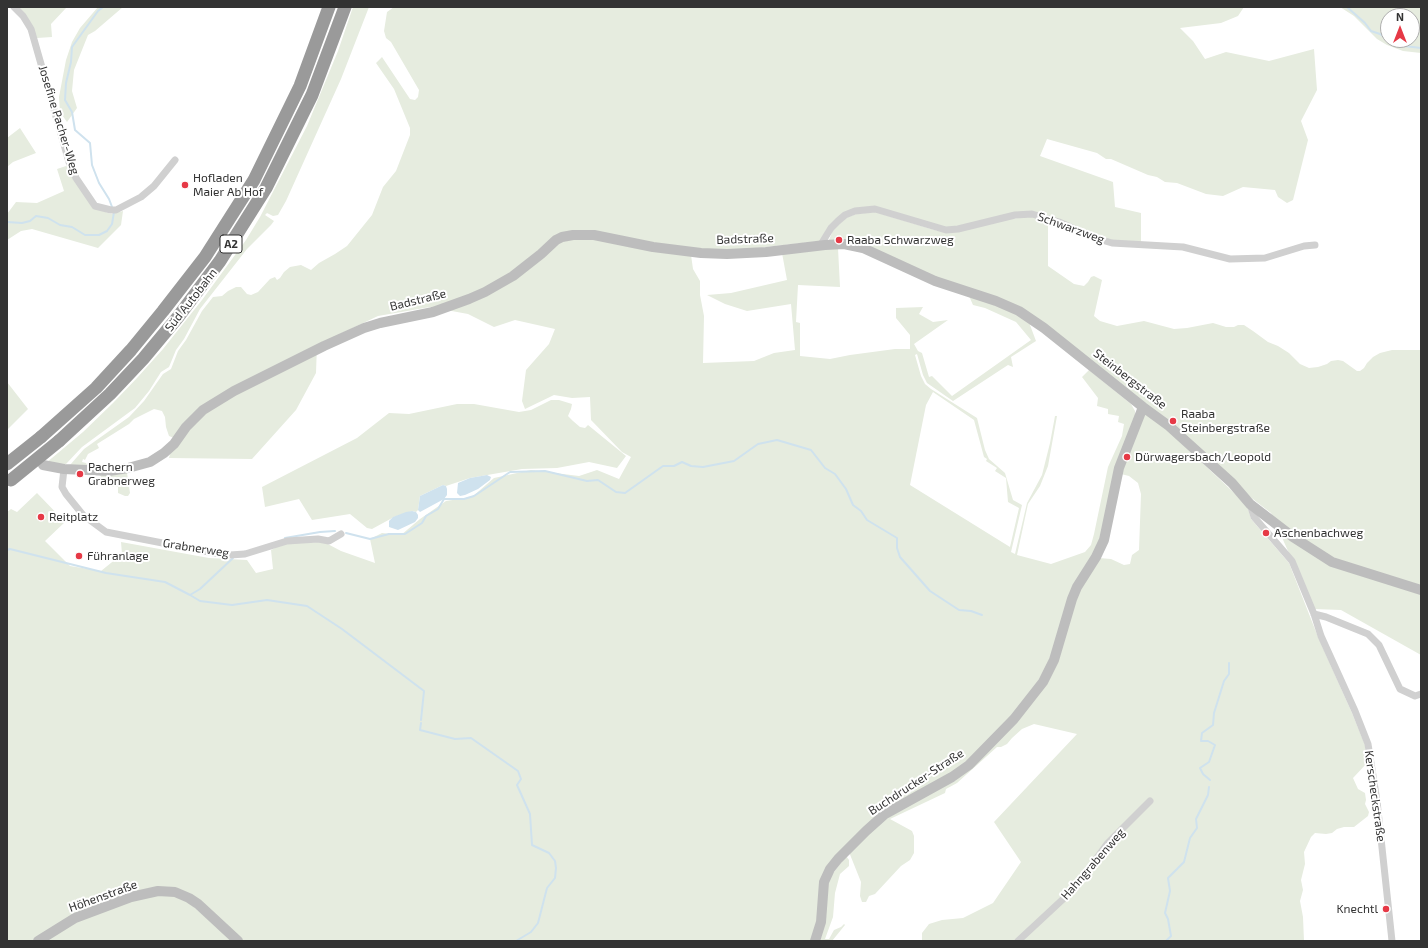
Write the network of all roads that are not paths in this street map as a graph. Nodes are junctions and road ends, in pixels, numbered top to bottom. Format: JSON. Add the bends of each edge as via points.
{"nodes":[{"id":1,"x":14,"y":7,"type":"edge"},
{"id":2,"x":329,"y":7,"type":"edge"},
{"id":3,"x":345,"y":7,"type":"edge"},
{"id":4,"x":175,"y":160,"type":"dead end"},
{"id":5,"x":1315,"y":245,"type":"dead end"},
{"id":6,"x":820,"y":246,"type":"junction"},
{"id":7,"x":1143,"y":407,"type":"junction"},
{"id":8,"x":7,"y":464,"type":"edge"},
{"id":9,"x":43,"y":465,"type":"dead end"},
{"id":10,"x":64,"y":469,"type":"junction"},
{"id":11,"x":9,"y":482,"type":"edge"},
{"id":12,"x":1250,"y":504,"type":"junction"},
{"id":13,"x":341,"y":534,"type":"dead end"},
{"id":14,"x":1421,"y":590,"type":"edge"},
{"id":15,"x":1314,"y":614,"type":"junction"},
{"id":16,"x":1421,"y":694,"type":"edge"},
{"id":17,"x":1150,"y":801,"type":"dead end"},
{"id":18,"x":38,"y":941,"type":"edge"},
{"id":19,"x":238,"y":941,"type":"edge"},
{"id":20,"x":815,"y":941,"type":"edge"},
{"id":21,"x":1018,"y":941,"type":"edge"},
{"id":22,"x":1392,"y":941,"type":"edge"}],
"edges":[{"from":1,"to":4,"type":"street","name":"Josefine Pacher-Weg","via":[[27,22],[34,36],[68,156],[76,178],[95,206],[113,210],[142,197]]},
{"from":2,"to":8,"type":"highway","name":"Süd Autobahn","number":"A2","bridge":true,"via":[[300,86],[254,180],[205,257],[163,311],[96,388]]},
{"from":3,"to":11,"type":"highway","name":"Süd Autobahn","number":"A2","bridge":true,"via":[[312,95],[266,188],[220,262],[178,317],[110,394]]},
{"from":5,"to":6,"type":"street","name":"Schwarzweg","via":[[1265,258],[1230,260],[1183,247],[1112,243],[1032,214],[1015,215],[958,230],[946,230],[875,209],[855,211],[841,218]]},
{"from":6,"to":7,"type":"street","name":"Steinbergstraße","via":[[844,244],[863,248],[935,281],[1012,307],[1044,328]]},
{"from":6,"to":10,"type":"street","name":"Badstraße","via":[[727,254],[653,247],[594,235],[562,237],[513,276],[469,300],[433,312],[364,328],[234,391],[203,410],[174,444],[150,462],[113,471]]},
{"from":7,"to":12,"type":"street","name":"Steinbergstraße","via":[[1175,431],[1232,483]]},
{"from":7,"to":20,"type":"street","name":"Buchdrucker-Straße","via":[[1119,468],[1104,540],[1072,599],[1054,660],[1043,682],[1014,719],[969,765],[885,814],[838,859],[824,882],[821,922]]},
{"from":9,"to":10,"type":"street","name":"Badstraße"},
{"from":10,"to":13,"type":"street","name":"Grabnerweg","via":[[62,487],[66,494],[83,515],[106,532],[230,555],[245,554],[287,541],[330,540]]},
{"from":12,"to":14,"type":"street","name":"Steinbergstraße","via":[[1332,562]]},
{"from":12,"to":15,"type":"street","name":"Kerscheckstraße","via":[[1254,517],[1292,561]]},
{"from":15,"to":16,"type":"street","via":[[1368,634],[1379,645],[1400,689],[1415,696]]},
{"from":15,"to":22,"type":"street","name":"Kerscheckstraße","via":[[1370,750]]},
{"from":17,"to":21,"type":"street","name":"Hahngrabenweg","via":[[1107,844],[1075,888]]},
{"from":18,"to":19,"type":"street","name":"Höhenstraße","via":[[75,918],[131,897],[158,891],[175,892],[189,898]]}]}
